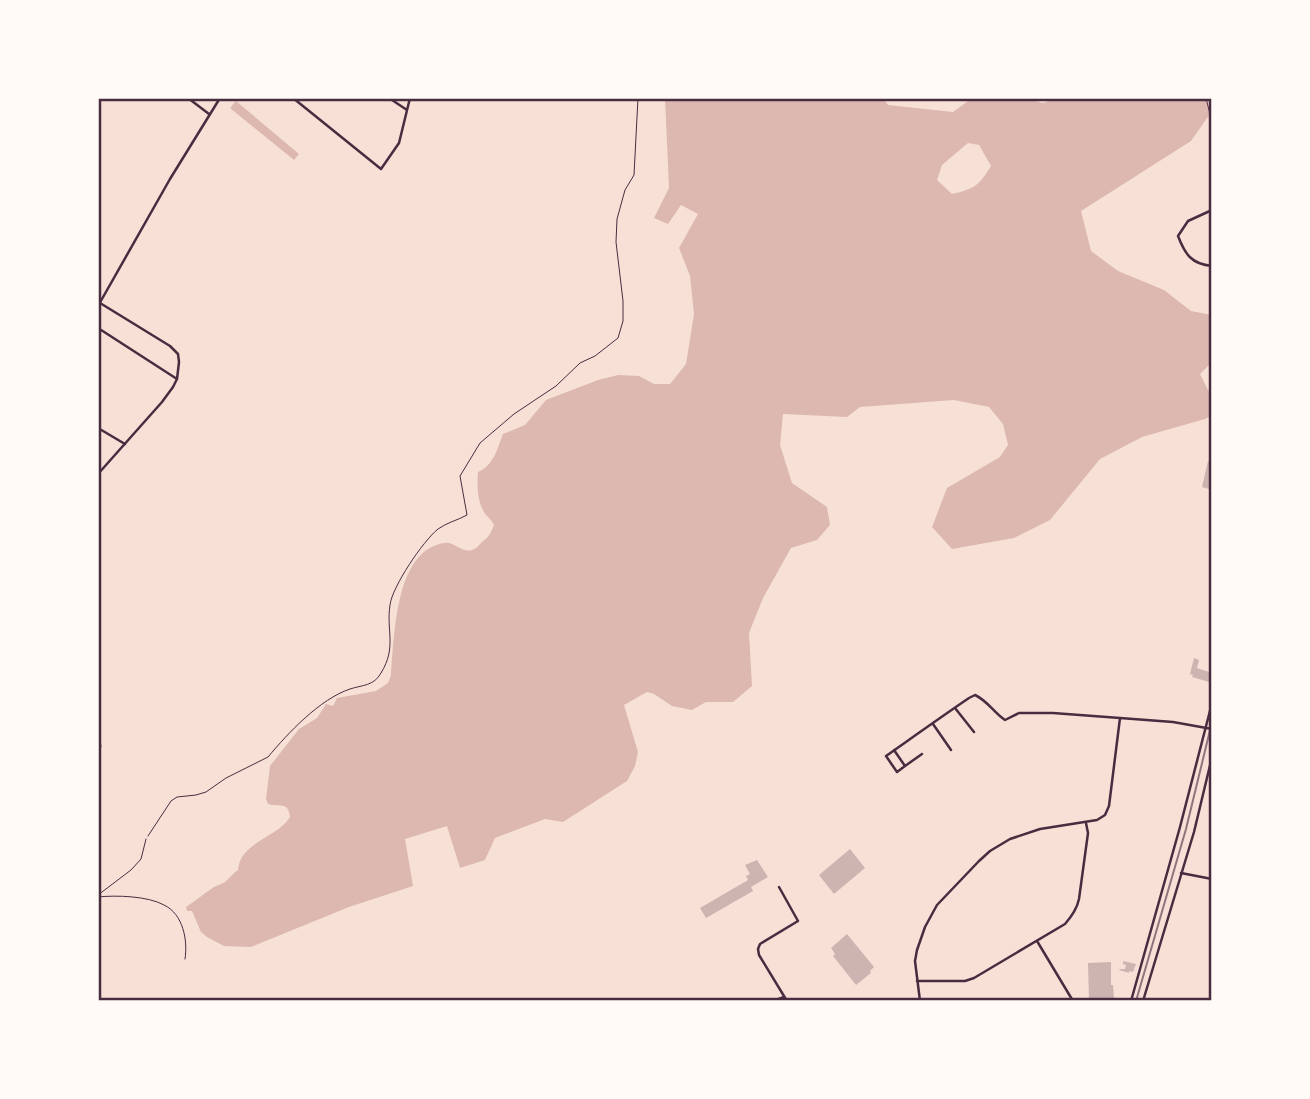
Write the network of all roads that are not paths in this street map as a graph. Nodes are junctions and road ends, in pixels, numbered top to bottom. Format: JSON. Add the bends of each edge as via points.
{"nodes":[{"id":1,"x":188,"y":98,"type":"edge"},
{"id":2,"x":220,"y":98,"type":"edge"},
{"id":3,"x":293,"y":98,"type":"edge"},
{"id":4,"x":389,"y":98,"type":"edge"},
{"id":5,"x":410,"y":98,"type":"edge"},
{"id":6,"x":408,"y":111,"type":"junction"},
{"id":7,"x":209,"y":114,"type":"junction"},
{"id":8,"x":1212,"y":210,"type":"edge"},
{"id":9,"x":1212,"y":267,"type":"edge"},
{"id":10,"x":99,"y":304,"type":"edge"},
{"id":11,"x":98,"y":328,"type":"edge"},
{"id":12,"x":177,"y":379,"type":"junction"},
{"id":13,"x":98,"y":428,"type":"edge"},
{"id":14,"x":125,"y":444,"type":"junction"},
{"id":15,"x":98,"y":474,"type":"edge"},
{"id":16,"x":1212,"y":704,"type":"edge"},
{"id":17,"x":955,"y":708,"type":"junction"},
{"id":18,"x":1120,"y":718,"type":"junction"},
{"id":19,"x":933,"y":724,"type":"junction"},
{"id":20,"x":1205,"y":728,"type":"junction"},
{"id":21,"x":1212,"y":729,"type":"edge"},
{"id":22,"x":974,"y":732,"type":"dead end"},
{"id":23,"x":894,"y":750,"type":"junction"},
{"id":24,"x":951,"y":750,"type":"dead end"},
{"id":25,"x":922,"y":754,"type":"dead end"},
{"id":26,"x":1212,"y":757,"type":"edge"},
{"id":27,"x":905,"y":766,"type":"junction"},
{"id":28,"x":1086,"y":823,"type":"junction"},
{"id":29,"x":146,"y":839,"type":"road end"},
{"id":30,"x":1181,"y":873,"type":"junction"},
{"id":31,"x":1212,"y":879,"type":"edge"},
{"id":32,"x":779,"y":887,"type":"dead end"},
{"id":33,"x":98,"y":896,"type":"edge"},
{"id":34,"x":1037,"y":941,"type":"junction"},
{"id":35,"x":185,"y":959,"type":"dead end"},
{"id":36,"x":917,"y":981,"type":"junction"},
{"id":37,"x":785,"y":999,"type":"edge"},
{"id":38,"x":773,"y":1001,"type":"edge"},
{"id":39,"x":920,"y":1001,"type":"edge"},
{"id":40,"x":1073,"y":1001,"type":"edge"},
{"id":41,"x":1131,"y":1001,"type":"edge"},
{"id":42,"x":1143,"y":1001,"type":"edge"}],
"edges":[{"from":1,"to":7,"type":"street"},
{"from":2,"to":7,"type":"street"},
{"from":3,"to":6,"type":"street","via":[[382,169],[399,143]]},
{"from":4,"to":6,"type":"street"},
{"from":5,"to":6,"type":"street"},
{"from":7,"to":10,"type":"street"},
{"from":8,"to":9,"type":"street","via":[[1188,221],[1178,236],[1195,262]]},
{"from":10,"to":12,"type":"street","via":[[170,346],[178,354]]},
{"from":11,"to":12,"type":"street"},
{"from":12,"to":14,"type":"street"},
{"from":13,"to":14,"type":"street"},
{"from":14,"to":15,"type":"street"},
{"from":16,"to":20,"type":"street"},
{"from":17,"to":18,"type":"street","via":[[975,695],[1005,720],[1019,713]]},
{"from":17,"to":19,"type":"street"},
{"from":17,"to":22,"type":"street"},
{"from":18,"to":20,"type":"street"},
{"from":18,"to":28,"type":"street","via":[[1109,806],[1097,820]]},
{"from":19,"to":23,"type":"street"},
{"from":19,"to":24,"type":"street"},
{"from":20,"to":21,"type":"street"},
{"from":20,"to":41,"type":"street"},
{"from":23,"to":27,"type":"street"},
{"from":23,"to":27,"type":"street","via":[[886,757],[897,772]]},
{"from":25,"to":27,"type":"street"},
{"from":26,"to":30,"type":"street"},
{"from":28,"to":34,"type":"street","via":[[1077,908],[1065,924]]},
{"from":28,"to":36,"type":"street","via":[[1026,832],[990,851],[931,915],[917,950]]},
{"from":29,"to":33,"type":"lane","via":[[141,859]]},
{"from":30,"to":31,"type":"street"},
{"from":30,"to":42,"type":"street"},
{"from":32,"to":37,"type":"street","via":[[798,921],[758,949]]},
{"from":33,"to":35,"type":"lane","via":[[166,905],[183,930]]},
{"from":34,"to":36,"type":"street","via":[[974,978]]},
{"from":34,"to":40,"type":"street"},
{"from":36,"to":39,"type":"street"},
{"from":37,"to":38,"type":"street"}]}
